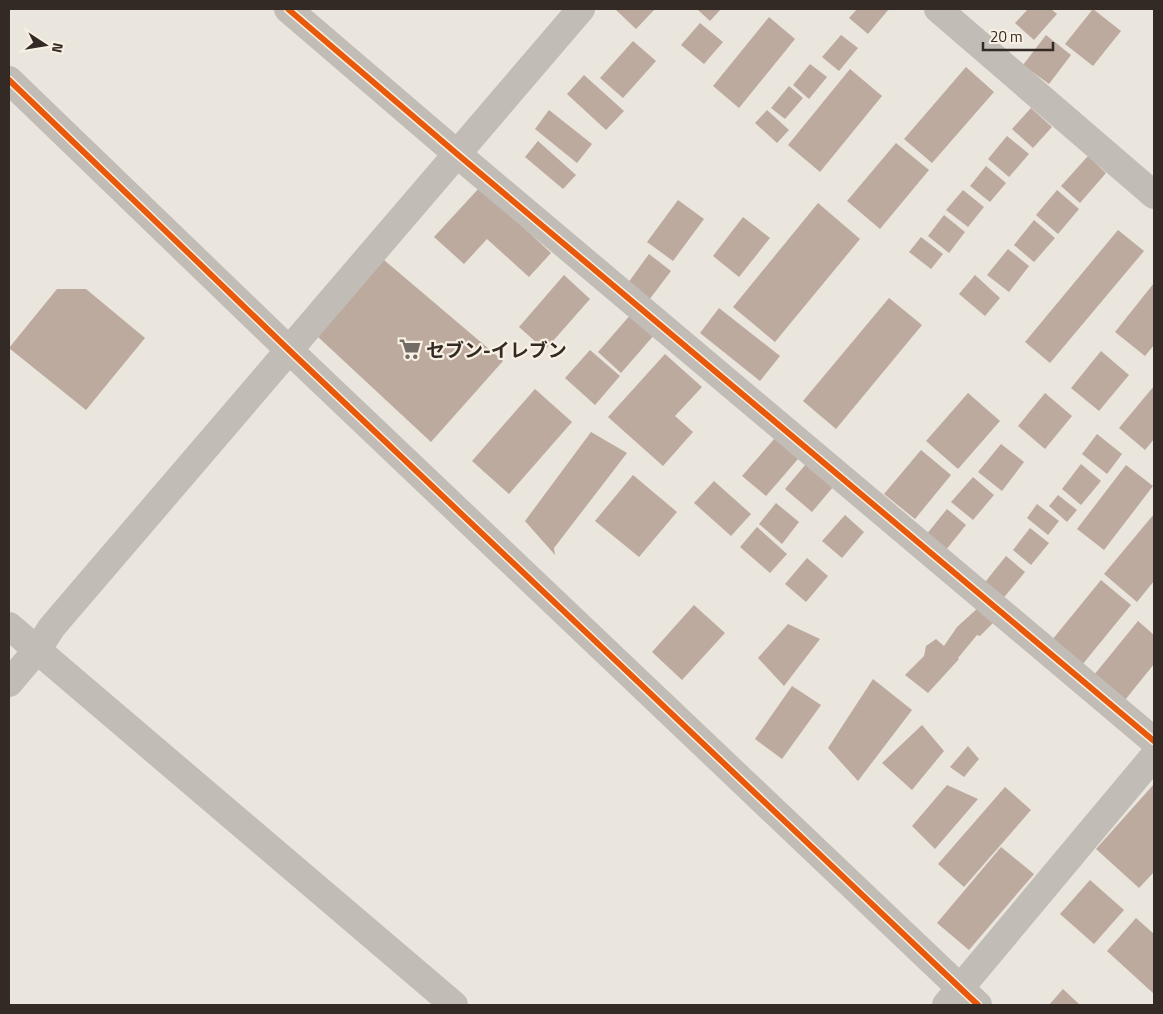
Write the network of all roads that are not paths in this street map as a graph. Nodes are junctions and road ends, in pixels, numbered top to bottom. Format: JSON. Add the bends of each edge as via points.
{"nodes":[{"id":1,"x":288,"y":9,"type":"edge"},
{"id":2,"x":581,"y":9,"type":"edge"},
{"id":3,"x":938,"y":9,"type":"edge"},
{"id":4,"x":9,"y":80,"type":"edge"},
{"id":5,"x":456,"y":153,"type":"junction"},
{"id":6,"x":1154,"y":195,"type":"edge"},
{"id":7,"x":290,"y":351,"type":"junction"},
{"id":8,"x":9,"y":626,"type":"edge"},
{"id":9,"x":37,"y":650,"type":"junction"},
{"id":10,"x":9,"y":683,"type":"edge"},
{"id":11,"x":1154,"y":741,"type":"edge"},
{"id":12,"x":1154,"y":756,"type":"edge"},
{"id":13,"x":961,"y":1000,"type":"edge"},
{"id":14,"x":454,"y":1005,"type":"edge"}],
"edges":[{"from":1,"to":5,"type":"street"},
{"from":2,"to":5,"type":"street"},
{"from":3,"to":6,"type":"street"},
{"from":4,"to":7,"type":"street"},
{"from":5,"to":7,"type":"street"},
{"from":5,"to":11,"type":"street"},
{"from":7,"to":9,"type":"street","via":[[52,627]]},
{"from":7,"to":13,"type":"street"},
{"from":8,"to":9,"type":"street"},
{"from":9,"to":10,"type":"street"},
{"from":9,"to":14,"type":"street"},
{"from":12,"to":13,"type":"street"}]}
